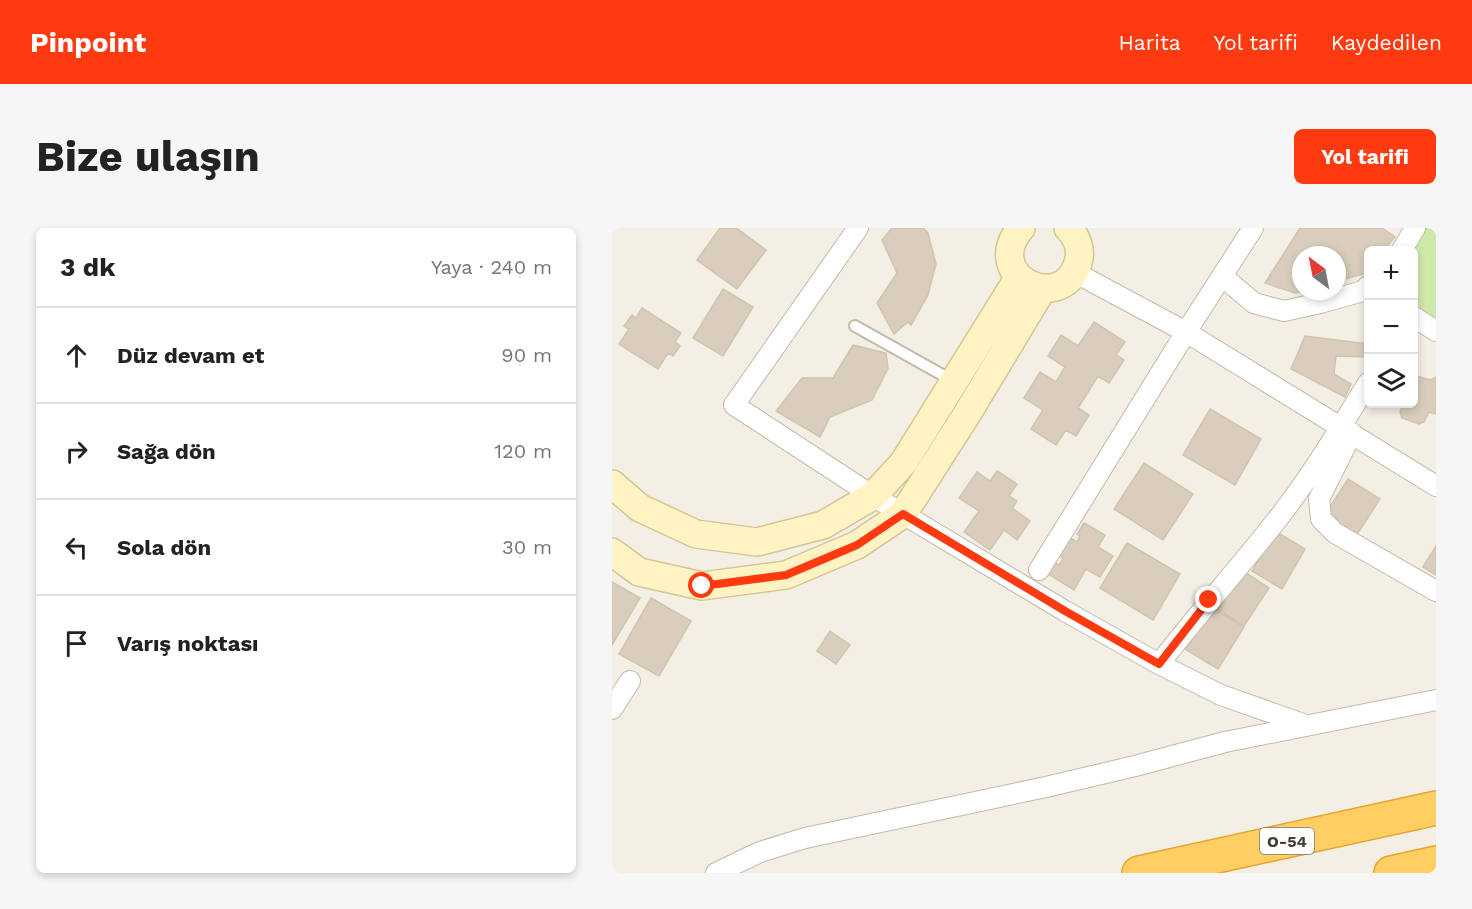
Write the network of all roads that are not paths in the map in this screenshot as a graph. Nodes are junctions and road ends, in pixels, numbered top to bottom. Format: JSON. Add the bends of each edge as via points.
{"nodes":[{"id":1,"x":858,"y":228,"type":"edge"},
{"id":2,"x":1253,"y":228,"type":"edge"},
{"id":3,"x":1415,"y":228,"type":"edge"},
{"id":4,"x":1014,"y":230,"type":"edge"},
{"id":5,"x":1079,"y":234,"type":"edge"},
{"id":6,"x":1404,"y":246,"type":"edge"},
{"id":7,"x":1074,"y":272,"type":"junction"},
{"id":8,"x":1222,"y":276,"type":"junction"},
{"id":9,"x":1031,"y":283,"type":"junction"},
{"id":10,"x":1364,"y":290,"type":"edge"},
{"id":11,"x":1320,"y":303,"type":"junction"},
{"id":12,"x":1364,"y":304,"type":"edge"},
{"id":13,"x":1418,"y":320,"type":"edge"},
{"id":14,"x":855,"y":326,"type":"dead end"},
{"id":15,"x":1436,"y":331,"type":"edge"},
{"id":16,"x":1186,"y":332,"type":"junction"},
{"id":17,"x":967,"y":388,"type":"junction"},
{"id":18,"x":1364,"y":392,"type":"edge"},
{"id":19,"x":1346,"y":430,"type":"junction"},
{"id":20,"x":612,"y":484,"type":"edge"},
{"id":21,"x":1436,"y":486,"type":"edge"},
{"id":22,"x":873,"y":496,"type":"junction"},
{"id":23,"x":903,"y":514,"type":"junction"},
{"id":24,"x":612,"y":552,"type":"edge"},
{"id":25,"x":1039,"y":570,"type":"dead end"},
{"id":26,"x":1436,"y":591,"type":"edge"},
{"id":27,"x":1159,"y":664,"type":"junction"},
{"id":28,"x":630,"y":681,"type":"dead end"},
{"id":29,"x":1436,"y":700,"type":"edge"},
{"id":30,"x":612,"y":709,"type":"edge"},
{"id":31,"x":1306,"y":725,"type":"junction"},
{"id":32,"x":1436,"y":808,"type":"edge"},
{"id":33,"x":1436,"y":863,"type":"edge"},
{"id":34,"x":716,"y":873,"type":"edge"},
{"id":35,"x":1139,"y":873,"type":"edge"},
{"id":36,"x":1391,"y":873,"type":"edge"}],
"edges":[{"from":1,"to":22,"type":"street","via":[[734,405]]},
{"from":2,"to":8,"type":"street"},
{"from":3,"to":6,"type":"street"},
{"from":4,"to":9,"type":"street","via":[[1010,261]]},
{"from":5,"to":7,"type":"street"},
{"from":7,"to":9,"type":"street","via":[[1061,284]]},
{"from":7,"to":16,"type":"street"},
{"from":8,"to":11,"type":"street","via":[[1254,303],[1284,311]]},
{"from":8,"to":16,"type":"street"},
{"from":9,"to":17,"type":"street"},
{"from":10,"to":11,"type":"street"},
{"from":11,"to":12,"type":"street"},
{"from":13,"to":15,"type":"street"},
{"from":14,"to":17,"type":"lane"},
{"from":16,"to":19,"type":"street"},
{"from":16,"to":25,"type":"street"},
{"from":17,"to":22,"type":"street"},
{"from":17,"to":23,"type":"street"},
{"from":18,"to":19,"type":"street"},
{"from":19,"to":21,"type":"street"},
{"from":19,"to":26,"type":"street","via":[[1319,499],[1321,519],[1335,533]]},
{"from":19,"to":27,"type":"street"},
{"from":20,"to":22,"type":"street","via":[[640,508],[696,534],[757,542],[823,525]]},
{"from":22,"to":23,"type":"street"},
{"from":23,"to":24,"type":"street","via":[[857,545],[786,575],[702,586],[639,572]]},
{"from":23,"to":27,"type":"street"},
{"from":27,"to":31,"type":"street","via":[[1221,695]]},
{"from":28,"to":30,"type":"street"},
{"from":29,"to":31,"type":"street"},
{"from":31,"to":34,"type":"street","via":[[1015,794],[805,838],[760,852]]},
{"from":32,"to":35,"type":"highway","number":"O-54"},
{"from":33,"to":36,"type":"highway"}]}
